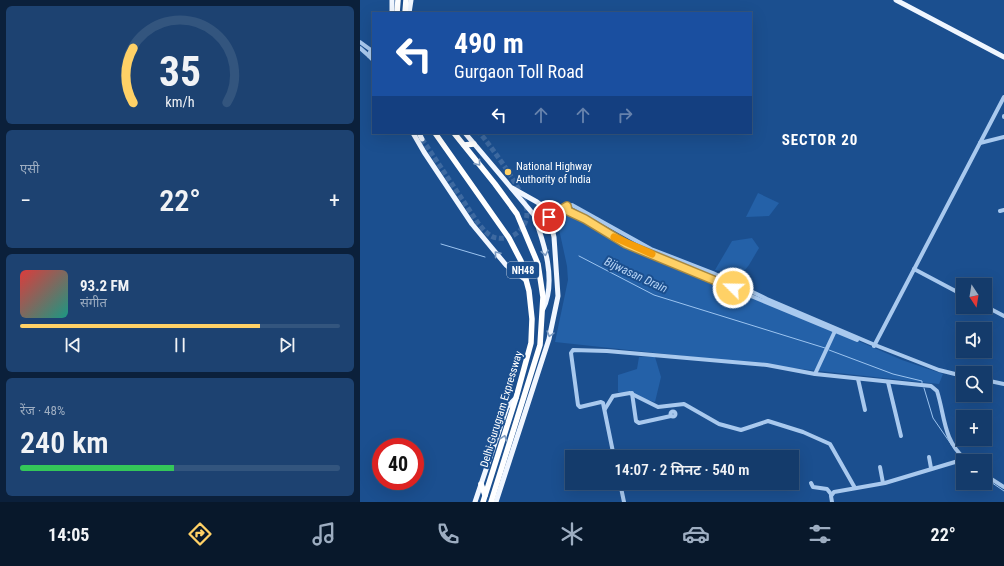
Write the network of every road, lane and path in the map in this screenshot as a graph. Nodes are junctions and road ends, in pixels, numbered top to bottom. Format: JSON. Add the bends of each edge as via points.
{"nodes":[{"id":1,"x":392,"y":0,"type":"edge"},
{"id":2,"x":398,"y":0,"type":"edge"},
{"id":3,"x":406,"y":0,"type":"edge"},
{"id":4,"x":411,"y":0,"type":"edge"},
{"id":5,"x":896,"y":0,"type":"edge"},
{"id":6,"x":901,"y":0,"type":"edge"},
{"id":7,"x":392,"y":12,"type":"edge"},
{"id":8,"x":397,"y":12,"type":"edge"},
{"id":9,"x":408,"y":12,"type":"edge"},
{"id":10,"x":408,"y":12,"type":"edge"},
{"id":11,"x":360,"y":42,"type":"edge"},
{"id":12,"x":360,"y":48,"type":"edge"},
{"id":13,"x":372,"y":50,"type":"edge"},
{"id":14,"x":1004,"y":54,"type":"edge"},
{"id":15,"x":369,"y":56,"type":"junction"},
{"id":16,"x":1004,"y":57,"type":"edge"},
{"id":17,"x":372,"y":59,"type":"edge"},
{"id":18,"x":1004,"y":97,"type":"edge"},
{"id":19,"x":1004,"y":104,"type":"edge"},
{"id":20,"x":999,"y":106,"type":"junction"},
{"id":21,"x":414,"y":134,"type":"edge"},
{"id":22,"x":420,"y":134,"type":"edge"},
{"id":23,"x":455,"y":134,"type":"edge"},
{"id":24,"x":466,"y":134,"type":"edge"},
{"id":25,"x":437,"y":135,"type":"edge"},
{"id":26,"x":1004,"y":137,"type":"edge"},
{"id":27,"x":422,"y":139,"type":"tunnel mouth"},
{"id":28,"x":980,"y":143,"type":"junction"},
{"id":29,"x":474,"y":144,"type":"junction"},
{"id":30,"x":464,"y":145,"type":"junction"},
{"id":31,"x":512,"y":188,"type":"junction"},
{"id":32,"x":569,"y":206,"type":"junction"},
{"id":33,"x":549,"y":217,"type":"junction"},
{"id":34,"x":914,"y":269,"type":"junction"},
{"id":35,"x":526,"y":280,"type":"junction"},
{"id":36,"x":549,"y":282,"type":"junction"},
{"id":37,"x":558,"y":290,"type":"junction"},
{"id":38,"x":956,"y":291,"type":"edge"},
{"id":39,"x":543,"y":309,"type":"junction"},
{"id":40,"x":992,"y":310,"type":"edge"},
{"id":41,"x":1004,"y":316,"type":"edge"},
{"id":42,"x":835,"y":332,"type":"junction"},
{"id":43,"x":874,"y":346,"type":"junction"},
{"id":44,"x":815,"y":374,"type":"junction"},
{"id":45,"x":956,"y":376,"type":"edge"},
{"id":46,"x":858,"y":379,"type":"junction"},
{"id":47,"x":888,"y":382,"type":"junction"},
{"id":48,"x":992,"y":382,"type":"edge"},
{"id":49,"x":1004,"y":385,"type":"edge"},
{"id":50,"x":632,"y":394,"type":"junction"},
{"id":51,"x":516,"y":398,"type":"junction"},
{"id":52,"x":605,"y":410,"type":"junction"},
{"id":53,"x":866,"y":410,"type":"dead end"},
{"id":54,"x":671,"y":416,"type":"dead end"},
{"id":55,"x":901,"y":436,"type":"dead end"},
{"id":56,"x":613,"y":450,"type":"edge"},
{"id":57,"x":960,"y":454,"type":"edge"},
{"id":58,"x":929,"y":458,"type":"dead end"},
{"id":59,"x":956,"y":462,"type":"edge"},
{"id":60,"x":880,"y":467,"type":"dead end"},
{"id":61,"x":931,"y":468,"type":"junction"},
{"id":62,"x":992,"y":479,"type":"edge"},
{"id":63,"x":810,"y":483,"type":"dead end"},
{"id":64,"x":883,"y":483,"type":"junction"},
{"id":65,"x":481,"y":484,"type":"junction"},
{"id":66,"x":1004,"y":487,"type":"edge"},
{"id":67,"x":855,"y":488,"type":"junction"},
{"id":68,"x":621,"y":490,"type":"edge"},
{"id":69,"x":831,"y":494,"type":"junction"},
{"id":70,"x":485,"y":495,"type":"junction"},
{"id":71,"x":475,"y":502,"type":"edge"},
{"id":72,"x":483,"y":502,"type":"edge"},
{"id":73,"x":491,"y":502,"type":"edge"},
{"id":74,"x":496,"y":502,"type":"edge"},
{"id":75,"x":624,"y":502,"type":"edge"},
{"id":76,"x":832,"y":502,"type":"edge"}],
"edges":[{"from":1,"to":7,"type":"main road"},
{"from":2,"to":8,"type":"highway"},
{"from":3,"to":9,"type":"highway"},
{"from":4,"to":10,"type":"main road"},
{"from":5,"to":16,"type":"main road"},
{"from":6,"to":14,"type":"main road"},
{"from":11,"to":13,"type":"street"},
{"from":12,"to":15,"type":"street"},
{"from":13,"to":15,"type":"street"},
{"from":15,"to":17,"type":"street"},
{"from":18,"to":20,"type":"street"},
{"from":19,"to":20,"type":"street"},
{"from":20,"to":28,"type":"street"},
{"from":35,"to":21,"type":"main road","one_way":true,"via":[[506,265],[472,224]]},
{"from":22,"to":27,"type":"main road"},
{"from":23,"to":30,"type":"highway","name":"Delhi-Gurugram Expressway","number":"NH48"},
{"from":24,"to":29,"type":"main road"},
{"from":25,"to":35,"type":"highway","name":"Delhi-Gurugram Expressway","number":"NH48","via":[[509,238],[521,261]]},
{"from":26,"to":28,"type":"street"},
{"from":28,"to":34,"type":"street"},
{"from":29,"to":30,"type":"highway"},
{"from":29,"to":31,"type":"main road"},
{"from":30,"to":39,"type":"highway","name":"Delhi-Gurugram Expressway","number":"NH48","one_way":true,"via":[[517,214],[538,264]]},
{"from":31,"to":33,"type":"main road","via":[[545,208]]},
{"from":31,"to":36,"type":"main road","one_way":true,"via":[[534,215],[543,244]]},
{"from":32,"to":33,"type":"street"},
{"from":32,"to":42,"type":"street","via":[[571,212],[626,244]]},
{"from":32,"to":43,"type":"street","via":[[651,250],[713,273]]},
{"from":33,"to":37,"type":"main road","via":[[554,241]]},
{"from":34,"to":38,"type":"street"},
{"from":34,"to":43,"type":"street"},
{"from":35,"to":51,"type":"highway","name":"Delhi-Gurugram Expressway","number":"NH48","via":[[532,319],[531,343]]},
{"from":36,"to":37,"type":"main road"},
{"from":36,"to":39,"type":"main road","via":[[547,301]]},
{"from":37,"to":74,"type":"main road","one_way":true,"via":[[555,318],[549,339]]},
{"from":39,"to":73,"type":"highway","name":"Delhi-Gurugram Expressway","number":"NH48","via":[[540,345]]},
{"from":40,"to":41,"type":"street"},
{"from":42,"to":43,"type":"street"},
{"from":42,"to":44,"type":"street"},
{"from":43,"to":45,"type":"street"},
{"from":44,"to":46,"type":"street"},
{"from":44,"to":52,"type":"street","via":[[767,365],[573,350],[571,353],[578,405],[602,402]]},
{"from":46,"to":47,"type":"street"},
{"from":46,"to":53,"type":"street"},
{"from":47,"to":55,"type":"street"},
{"from":47,"to":57,"type":"street","via":[[935,388],[946,433]]},
{"from":48,"to":49,"type":"street"},
{"from":50,"to":52,"type":"street","via":[[613,396]]},
{"from":50,"to":54,"type":"street","via":[[636,420],[639,423]]},
{"from":50,"to":67,"type":"street","via":[[658,407],[684,404],[716,422],[737,429],[743,430],[770,422],[828,442]]},
{"from":51,"to":65,"type":"main road","via":[[507,407]]},
{"from":70,"to":51,"type":"highway","name":"Delhi-Gurugram Expressway","number":"NH48","one_way":true},
{"from":52,"to":56,"type":"street"},
{"from":58,"to":61,"type":"street"},
{"from":59,"to":61,"type":"street"},
{"from":60,"to":64,"type":"street"},
{"from":61,"to":64,"type":"street"},
{"from":62,"to":66,"type":"street"},
{"from":63,"to":69,"type":"street","via":[[813,487],[827,489]]},
{"from":64,"to":67,"type":"street"},
{"from":65,"to":70,"type":"highway"},
{"from":65,"to":71,"type":"main road"},
{"from":67,"to":69,"type":"street"},
{"from":68,"to":75,"type":"street"},
{"from":69,"to":76,"type":"street"},
{"from":70,"to":72,"type":"highway","name":"Delhi-Gurugram Expressway","number":"NH48"}]}
